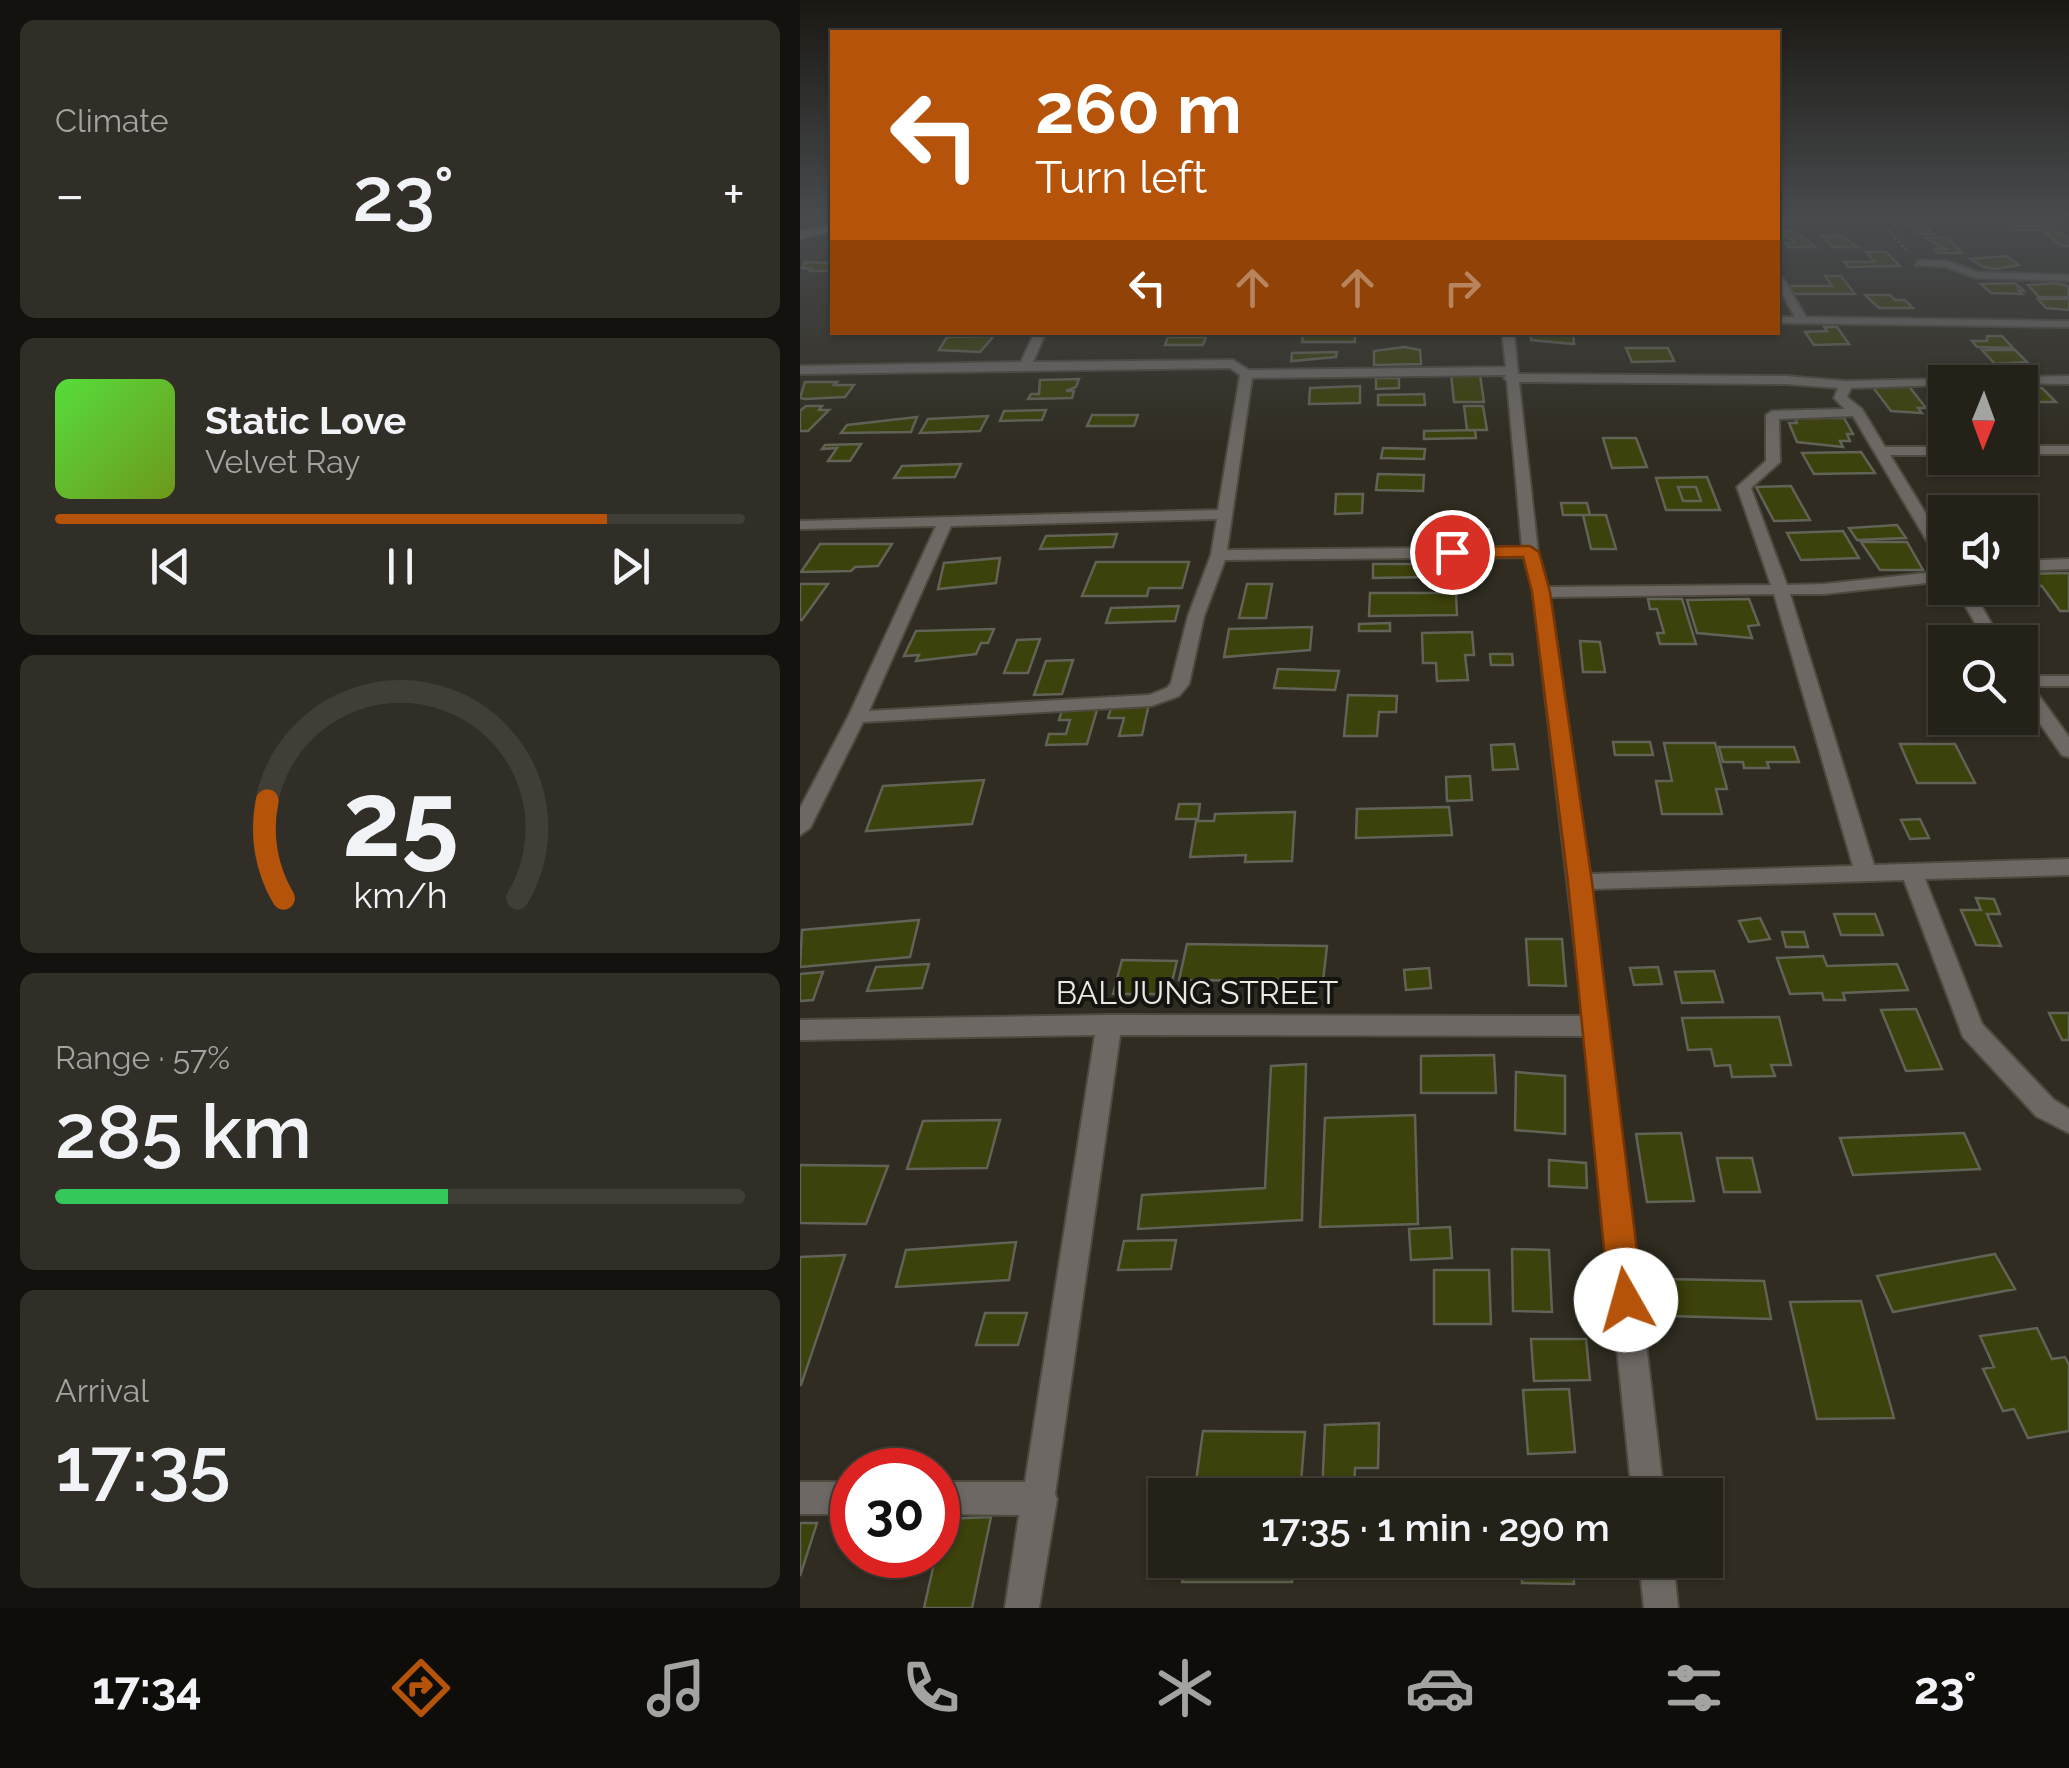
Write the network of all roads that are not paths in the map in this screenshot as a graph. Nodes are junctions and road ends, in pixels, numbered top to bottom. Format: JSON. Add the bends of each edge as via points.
{"nodes":[{"id":1,"x":1788,"y":294,"type":"edge"},
{"id":2,"x":1780,"y":320,"type":"edge"},
{"id":3,"x":1803,"y":320,"type":"junction"},
{"id":4,"x":2069,"y":324,"type":"edge"},
{"id":5,"x":1040,"y":335,"type":"edge"},
{"id":6,"x":1508,"y":335,"type":"edge"},
{"id":7,"x":1026,"y":364,"type":"junction"},
{"id":8,"x":800,"y":370,"type":"edge"},
{"id":9,"x":1246,"y":374,"type":"junction"},
{"id":10,"x":1510,"y":374,"type":"junction"},
{"id":11,"x":2069,"y":380,"type":"edge"},
{"id":12,"x":1846,"y":385,"type":"junction"},
{"id":13,"x":1857,"y":412,"type":"junction"},
{"id":14,"x":2038,"y":450,"type":"edge"},
{"id":15,"x":2069,"y":450,"type":"edge"},
{"id":16,"x":1878,"y":451,"type":"junction"},
{"id":17,"x":1928,"y":451,"type":"edge"},
{"id":18,"x":1222,"y":514,"type":"junction"},
{"id":19,"x":946,"y":521,"type":"junction"},
{"id":20,"x":800,"y":525,"type":"edge"},
{"id":21,"x":1928,"y":531,"type":"edge"},
{"id":22,"x":1530,"y":552,"type":"junction"},
{"id":23,"x":1219,"y":555,"type":"junction"},
{"id":24,"x":2069,"y":564,"type":"edge"},
{"id":25,"x":2038,"y":565,"type":"edge"},
{"id":26,"x":1928,"y":577,"type":"edge"},
{"id":27,"x":1781,"y":590,"type":"junction"},
{"id":28,"x":1541,"y":592,"type":"junction"},
{"id":29,"x":2069,"y":681,"type":"edge"},
{"id":30,"x":2038,"y":682,"type":"edge"},
{"id":31,"x":2038,"y":707,"type":"edge"},
{"id":32,"x":857,"y":717,"type":"junction"},
{"id":33,"x":2069,"y":751,"type":"edge"},
{"id":34,"x":800,"y":828,"type":"edge"},
{"id":35,"x":2069,"y":868,"type":"edge"},
{"id":36,"x":1911,"y":871,"type":"junction"},
{"id":37,"x":1866,"y":873,"type":"junction"},
{"id":38,"x":1580,"y":882,"type":"junction"},
{"id":39,"x":1109,"y":1025,"type":"junction"},
{"id":40,"x":1594,"y":1026,"type":"junction"},
{"id":41,"x":800,"y":1030,"type":"edge"},
{"id":42,"x":2069,"y":1122,"type":"edge"},
{"id":43,"x":1646,"y":1478,"type":"edge"},
{"id":44,"x":800,"y":1498,"type":"edge"},
{"id":45,"x":830,"y":1498,"type":"edge"},
{"id":46,"x":960,"y":1498,"type":"edge"},
{"id":47,"x":1041,"y":1499,"type":"junction"},
{"id":48,"x":1658,"y":1578,"type":"edge"},
{"id":49,"x":1022,"y":1608,"type":"edge"},
{"id":50,"x":1662,"y":1608,"type":"edge"}],
"edges":[{"from":1,"to":3,"type":"street"},
{"from":2,"to":3,"type":"street"},
{"from":3,"to":4,"type":"street"},
{"from":5,"to":7,"type":"street"},
{"from":6,"to":10,"type":"street"},
{"from":7,"to":8,"type":"street"},
{"from":7,"to":9,"type":"street","via":[[1217,363]]},
{"from":9,"to":10,"type":"street"},
{"from":9,"to":18,"type":"street"},
{"from":10,"to":12,"type":"street"},
{"from":10,"to":22,"type":"street"},
{"from":11,"to":12,"type":"street"},
{"from":12,"to":13,"type":"street","via":[[1840,398]]},
{"from":13,"to":16,"type":"street"},
{"from":13,"to":27,"type":"street","via":[[1772,414],[1773,462],[1744,487]]},
{"from":14,"to":15,"type":"street"},
{"from":16,"to":17,"type":"street"},
{"from":16,"to":21,"type":"street"},
{"from":18,"to":19,"type":"street"},
{"from":18,"to":23,"type":"street"},
{"from":19,"to":20,"type":"street"},
{"from":19,"to":32,"type":"street"},
{"from":22,"to":23,"type":"street"},
{"from":22,"to":28,"type":"street"},
{"from":23,"to":32,"type":"street","via":[[1180,684],[1163,696]]},
{"from":24,"to":25,"type":"street"},
{"from":26,"to":27,"type":"street"},
{"from":27,"to":28,"type":"street"},
{"from":27,"to":37,"type":"street"},
{"from":28,"to":38,"type":"street"},
{"from":29,"to":30,"type":"street"},
{"from":31,"to":33,"type":"street"},
{"from":32,"to":34,"type":"street"},
{"from":35,"to":36,"type":"street"},
{"from":36,"to":37,"type":"street"},
{"from":36,"to":42,"type":"street","via":[[1972,1030],[2045,1108]]},
{"from":37,"to":38,"type":"street"},
{"from":38,"to":40,"type":"street"},
{"from":39,"to":40,"type":"street","name":"BALUUNG STREET"},
{"from":39,"to":41,"type":"street","name":"BALUUNG STREET"},
{"from":39,"to":47,"type":"street"},
{"from":40,"to":43,"type":"street"},
{"from":44,"to":45,"type":"street"},
{"from":46,"to":47,"type":"street"},
{"from":47,"to":49,"type":"street"},
{"from":48,"to":50,"type":"street"}]}
